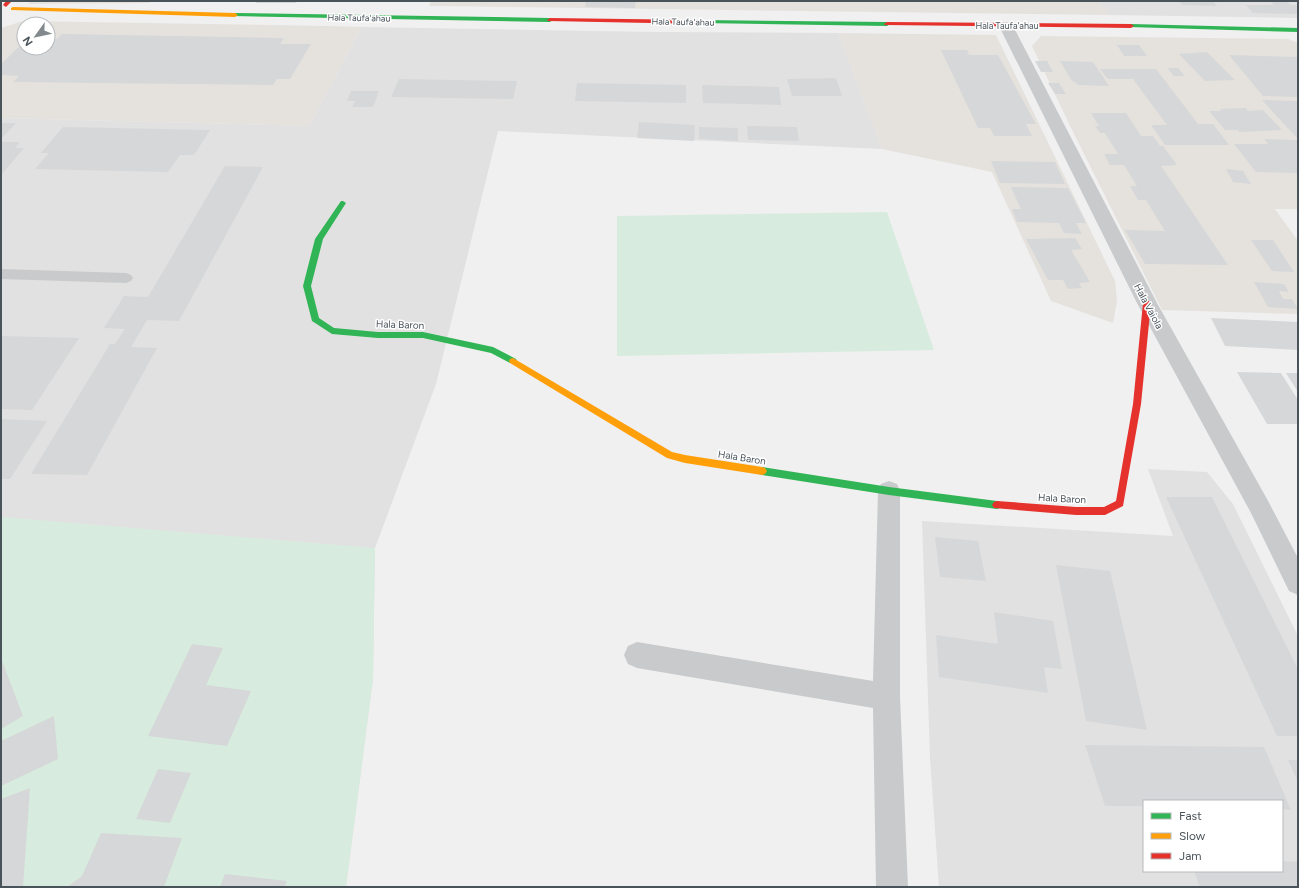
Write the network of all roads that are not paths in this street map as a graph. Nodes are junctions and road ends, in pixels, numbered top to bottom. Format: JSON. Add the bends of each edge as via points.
{"nodes":[{"id":1,"x":8,"y":7,"type":"edge"},
{"id":2,"x":1006,"y":26,"type":"junction"},
{"id":3,"x":1298,"y":30,"type":"edge"},
{"id":4,"x":343,"y":203,"type":"dead end"},
{"id":5,"x":1,"y":274,"type":"edge"},
{"id":6,"x":126,"y":278,"type":"dead end"},
{"id":7,"x":1147,"y":303,"type":"junction"},
{"id":8,"x":889,"y":491,"type":"junction"},
{"id":9,"x":1298,"y":583,"type":"edge"},
{"id":10,"x":637,"y":655,"type":"dead end"},
{"id":11,"x":886,"y":697,"type":"junction"},
{"id":12,"x":892,"y":887,"type":"edge"}],
"edges":[{"from":1,"to":2,"type":"main road","name":"Hala Taufa'ahau","via":[[69,11],[348,18]]},
{"from":2,"to":3,"type":"main road","name":"Hala Taufa'ahau"},
{"from":2,"to":7,"type":"street","name":"Hala Vaiola"},
{"from":4,"to":8,"type":"main road","name":"Hala Baron","via":[[319,239],[307,286],[315,319],[332,331],[423,335],[493,350],[670,455]]},
{"from":5,"to":6,"type":"lane"},
{"from":7,"to":8,"type":"main road","name":"Hala Baron","via":[[1132,434],[1120,503],[1105,511],[1076,511],[994,505]]},
{"from":7,"to":9,"type":"street","name":"Hala Vaiola","via":[[1259,506]]},
{"from":8,"to":11,"type":"street"},
{"from":10,"to":11,"type":"street"},
{"from":11,"to":12,"type":"street"}]}
